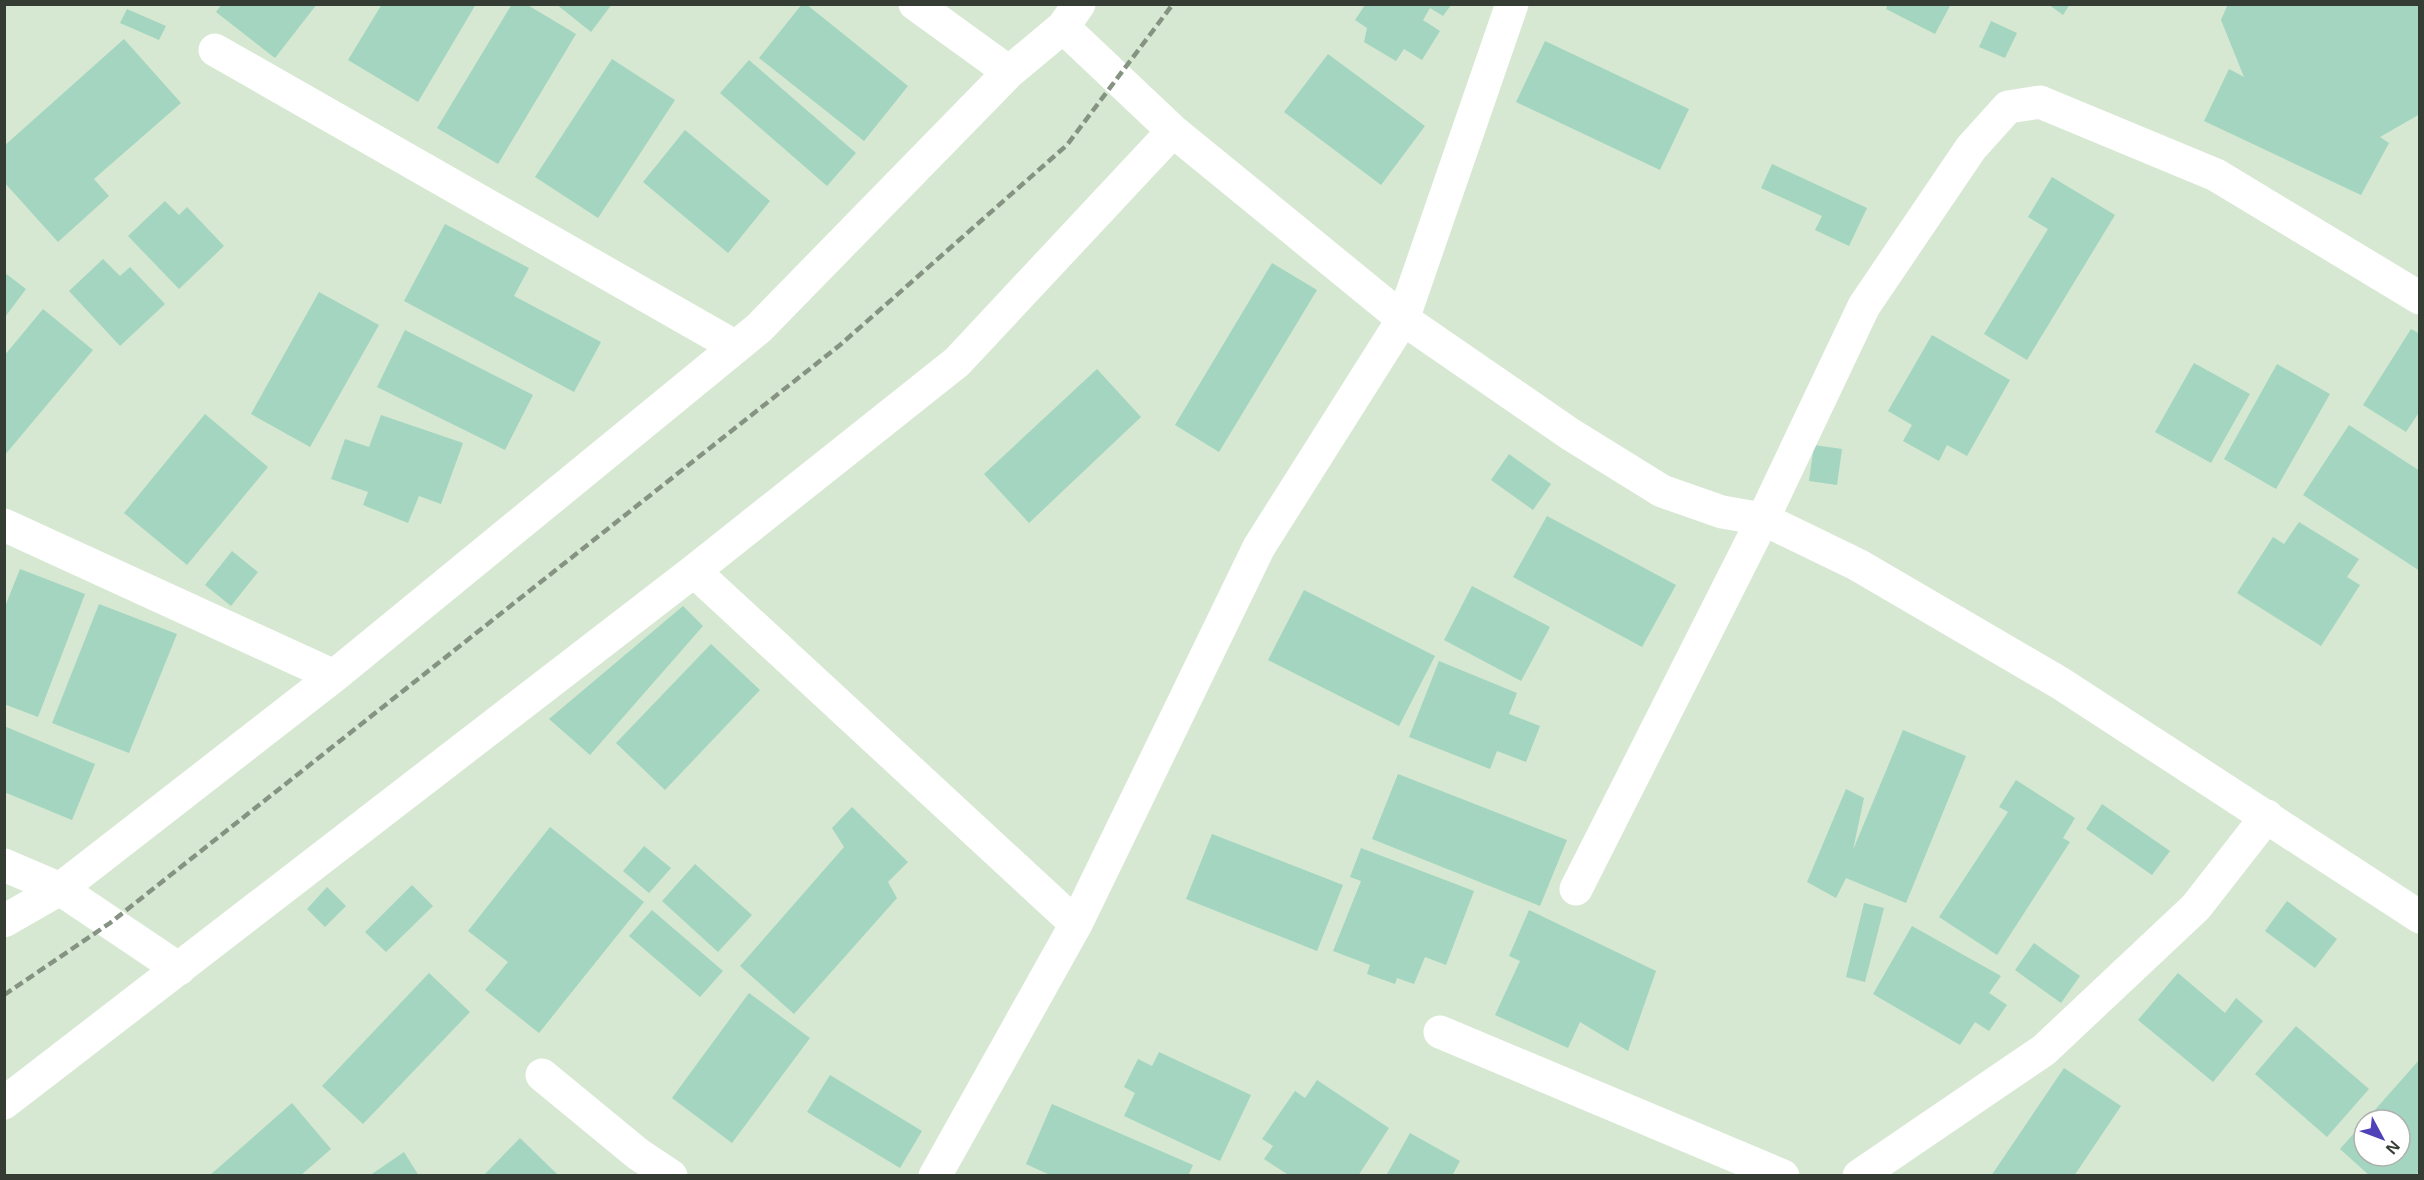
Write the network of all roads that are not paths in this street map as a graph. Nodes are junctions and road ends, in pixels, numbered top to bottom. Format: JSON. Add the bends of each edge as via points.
{"nodes":[{"id":1,"x":915,"y":4,"type":"edge"},
{"id":2,"x":1512,"y":4,"type":"edge"},
{"id":3,"x":1071,"y":16,"type":"edge"},
{"id":4,"x":215,"y":50,"type":"dead end"},
{"id":5,"x":1009,"y":72,"type":"junction"},
{"id":6,"x":1173,"y":131,"type":"junction"},
{"id":7,"x":2420,"y":298,"type":"edge"},
{"id":8,"x":1403,"y":319,"type":"junction"},
{"id":9,"x":736,"y":347,"type":"junction"},
{"id":10,"x":1763,"y":519,"type":"junction"},
{"id":11,"x":4,"y":525,"type":"edge"},
{"id":12,"x":694,"y":571,"type":"junction"},
{"id":13,"x":334,"y":676,"type":"junction"},
{"id":14,"x":2267,"y":816,"type":"junction"},
{"id":15,"x":4,"y":865,"type":"edge"},
{"id":16,"x":60,"y":889,"type":"junction"},
{"id":17,"x":1576,"y":889,"type":"dead end"},
{"id":18,"x":2420,"y":917,"type":"edge"},
{"id":19,"x":4,"y":921,"type":"edge"},
{"id":20,"x":1076,"y":924,"type":"junction"},
{"id":21,"x":179,"y":969,"type":"junction"},
{"id":22,"x":1440,"y":1032,"type":"dead end"},
{"id":23,"x":542,"y":1075,"type":"dead end"},
{"id":24,"x":4,"y":1103,"type":"edge"},
{"id":25,"x":671,"y":1176,"type":"edge"},
{"id":26,"x":935,"y":1176,"type":"edge"},
{"id":27,"x":1783,"y":1176,"type":"edge"},
{"id":28,"x":1859,"y":1176,"type":"edge"}],
"edges":[{"from":1,"to":5,"type":"street"},
{"from":2,"to":8,"type":"street"},
{"from":3,"to":5,"type":"street"},
{"from":3,"to":6,"type":"street"},
{"from":4,"to":9,"type":"street"},
{"from":5,"to":9,"type":"street"},
{"from":6,"to":8,"type":"street"},
{"from":6,"to":12,"type":"street","via":[[957,362]]},
{"from":7,"to":10,"type":"street","via":[[2216,175],[2040,102],[2008,107],[1971,148],[1864,306]]},
{"from":8,"to":10,"type":"street","via":[[1570,434],[1662,491],[1722,512]]},
{"from":8,"to":20,"type":"street","via":[[1259,547]]},
{"from":9,"to":13,"type":"street"},
{"from":10,"to":14,"type":"street","via":[[1858,565],[2050,677]]},
{"from":10,"to":17,"type":"street"},
{"from":11,"to":13,"type":"street"},
{"from":12,"to":20,"type":"street"},
{"from":12,"to":21,"type":"street"},
{"from":13,"to":16,"type":"street"},
{"from":14,"to":18,"type":"street"},
{"from":14,"to":28,"type":"street","via":[[2196,907],[2044,1050]]},
{"from":15,"to":16,"type":"street"},
{"from":16,"to":19,"type":"street"},
{"from":16,"to":21,"type":"street"},
{"from":20,"to":26,"type":"street"},
{"from":21,"to":24,"type":"street"},
{"from":22,"to":27,"type":"street"},
{"from":23,"to":25,"type":"street","via":[[638,1154]]}]}
